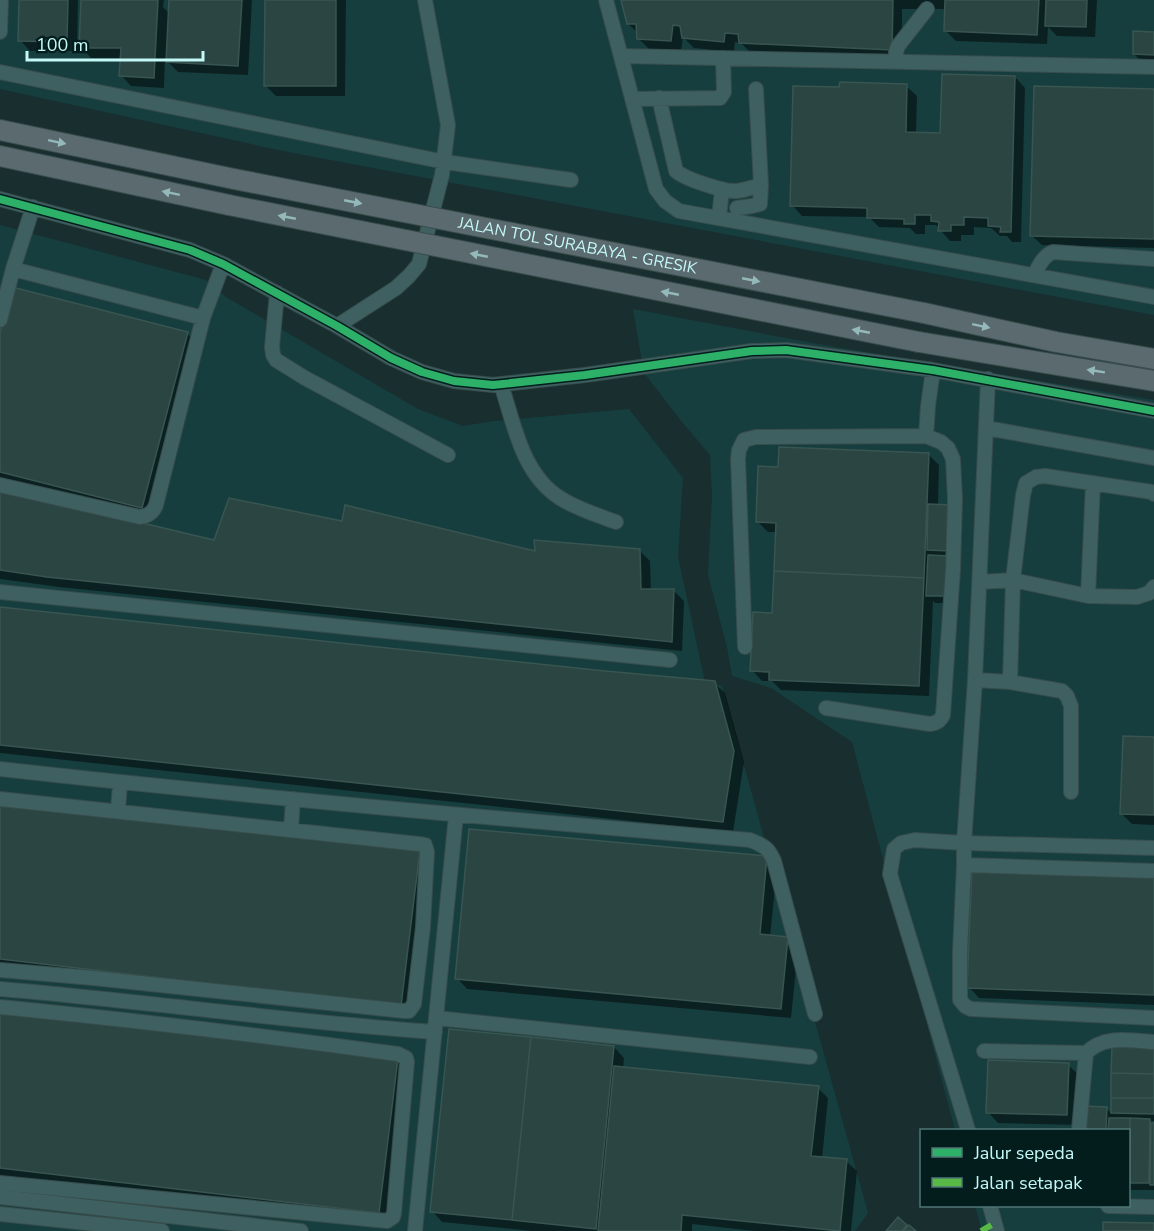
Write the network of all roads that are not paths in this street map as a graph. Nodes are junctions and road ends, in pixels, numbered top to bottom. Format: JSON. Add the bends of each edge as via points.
{"nodes":[{"id":1,"x":1,"y":0,"type":"edge"},
{"id":2,"x":424,"y":0,"type":"edge"},
{"id":3,"x":606,"y":0,"type":"edge"},
{"id":4,"x":927,"y":9,"type":"dead end"},
{"id":5,"x":0,"y":32,"type":"edge"},
{"id":6,"x":621,"y":56,"type":"junction"},
{"id":7,"x":723,"y":58,"type":"junction"},
{"id":8,"x":897,"y":62,"type":"junction"},
{"id":9,"x":1154,"y":67,"type":"edge"},
{"id":10,"x":0,"y":72,"type":"edge"},
{"id":11,"x":756,"y":89,"type":"dead end"},
{"id":12,"x":659,"y":98,"type":"junction"},
{"id":13,"x":632,"y":99,"type":"junction"},
{"id":14,"x":0,"y":130,"type":"edge"},
{"id":15,"x":0,"y":156,"type":"edge"},
{"id":16,"x":445,"y":162,"type":"junction"},
{"id":17,"x":571,"y":180,"type":"dead end"},
{"id":18,"x":761,"y":185,"type":"junction"},
{"id":19,"x":722,"y":189,"type":"junction"},
{"id":20,"x":737,"y":191,"type":"junction"},
{"id":21,"x":0,"y":199,"type":"edge"},
{"id":22,"x":33,"y":207,"type":"junction"},
{"id":23,"x":737,"y":214,"type":"junction"},
{"id":24,"x":719,"y":218,"type":"junction"},
{"id":25,"x":1154,"y":259,"type":"edge"},
{"id":26,"x":223,"y":264,"type":"junction"},
{"id":27,"x":13,"y":269,"type":"junction"},
{"id":28,"x":1034,"y":275,"type":"junction"},
{"id":29,"x":277,"y":293,"type":"junction"},
{"id":30,"x":1154,"y":297,"type":"edge"},
{"id":31,"x":203,"y":318,"type":"junction"},
{"id":32,"x":0,"y":320,"type":"edge"},
{"id":33,"x":336,"y":326,"type":"junction"},
{"id":34,"x":1154,"y":359,"type":"edge"},
{"id":35,"x":933,"y":370,"type":"junction"},
{"id":36,"x":988,"y":380,"type":"junction"},
{"id":37,"x":1154,"y":381,"type":"edge"},
{"id":38,"x":501,"y":384,"type":"junction"},
{"id":39,"x":1154,"y":411,"type":"edge"},
{"id":40,"x":986,"y":428,"type":"junction"},
{"id":41,"x":926,"y":436,"type":"junction"},
{"id":42,"x":448,"y":455,"type":"dead end"},
{"id":43,"x":1154,"y":458,"type":"edge"},
{"id":44,"x":1093,"y":483,"type":"junction"},
{"id":45,"x":0,"y":484,"type":"edge"},
{"id":46,"x":1154,"y":494,"type":"edge"},
{"id":47,"x":616,"y":522,"type":"dead end"},
{"id":48,"x":1013,"y":580,"type":"junction"},
{"id":49,"x":980,"y":582,"type":"junction"},
{"id":50,"x":1154,"y":586,"type":"edge"},
{"id":51,"x":0,"y":592,"type":"edge"},
{"id":52,"x":1088,"y":596,"type":"junction"},
{"id":53,"x":745,"y":647,"type":"dead end"},
{"id":54,"x":670,"y":660,"type":"dead end"},
{"id":55,"x":975,"y":680,"type":"junction"},
{"id":56,"x":1010,"y":682,"type":"junction"},
{"id":57,"x":826,"y":708,"type":"dead end"},
{"id":58,"x":0,"y":770,"type":"edge"},
{"id":59,"x":120,"y":783,"type":"junction"},
{"id":60,"x":1071,"y":792,"type":"dead end"},
{"id":61,"x":0,"y":799,"type":"edge"},
{"id":62,"x":293,"y":799,"type":"junction"},
{"id":63,"x":118,"y":811,"type":"junction"},
{"id":64,"x":456,"y":815,"type":"junction"},
{"id":65,"x":291,"y":829,"type":"junction"},
{"id":66,"x":964,"y":843,"type":"junction"},
{"id":67,"x":1154,"y":848,"type":"edge"},
{"id":68,"x":964,"y":866,"type":"junction"},
{"id":69,"x":1154,"y":871,"type":"edge"},
{"id":70,"x":423,"y":927,"type":"junction"},
{"id":71,"x":445,"y":928,"type":"junction"},
{"id":72,"x":0,"y":970,"type":"edge"},
{"id":73,"x":93,"y":978,"type":"junction"},
{"id":74,"x":0,"y":989,"type":"edge"},
{"id":75,"x":91,"y":997,"type":"junction"},
{"id":76,"x":273,"y":997,"type":"junction"},
{"id":77,"x":0,"y":1007,"type":"edge"},
{"id":78,"x":815,"y":1014,"type":"dead end"},
{"id":79,"x":91,"y":1016,"type":"junction"},
{"id":80,"x":271,"y":1017,"type":"junction"},
{"id":81,"x":1154,"y":1018,"type":"edge"},
{"id":82,"x":436,"y":1025,"type":"junction"},
{"id":83,"x":269,"y":1037,"type":"junction"},
{"id":84,"x":1154,"y":1042,"type":"edge"},
{"id":85,"x":984,"y":1052,"type":"dead end"},
{"id":86,"x":1086,"y":1053,"type":"junction"},
{"id":87,"x":810,"y":1057,"type":"dead end"},
{"id":88,"x":967,"y":1129,"type":"edge"},
{"id":89,"x":1079,"y":1129,"type":"edge"},
{"id":90,"x":401,"y":1143,"type":"junction"},
{"id":91,"x":423,"y":1143,"type":"junction"},
{"id":92,"x":0,"y":1183,"type":"edge"},
{"id":93,"x":76,"y":1191,"type":"junction"},
{"id":94,"x":0,"y":1197,"type":"edge"},
{"id":95,"x":75,"y":1205,"type":"junction"},
{"id":96,"x":1130,"y":1206,"type":"edge"},
{"id":97,"x":990,"y":1207,"type":"edge"},
{"id":98,"x":1154,"y":1207,"type":"edge"},
{"id":99,"x":257,"y":1209,"type":"junction"},
{"id":100,"x":0,"y":1214,"type":"edge"},
{"id":101,"x":73,"y":1221,"type":"junction"},
{"id":102,"x":996,"y":1227,"type":"edge"},
{"id":103,"x":254,"y":1228,"type":"edge"},
{"id":104,"x":162,"y":1231,"type":"edge"},
{"id":105,"x":301,"y":1231,"type":"edge"},
{"id":106,"x":415,"y":1231,"type":"edge"},
{"id":107,"x":981,"y":1231,"type":"edge"}],
"edges":[{"from":1,"to":5,"type":"street"},
{"from":2,"to":16,"type":"street","via":[[448,125]]},
{"from":3,"to":6,"type":"street"},
{"from":4,"to":8,"type":"street","via":[[898,46]]},
{"from":6,"to":7,"type":"street"},
{"from":6,"to":13,"type":"street"},
{"from":7,"to":8,"type":"street"},
{"from":7,"to":12,"type":"street","via":[[724,92],[720,98]]},
{"from":8,"to":9,"type":"street"},
{"from":10,"to":16,"type":"street"},
{"from":11,"to":18,"type":"street"},
{"from":12,"to":13,"type":"street"},
{"from":12,"to":19,"type":"street","via":[[676,171]]},
{"from":13,"to":24,"type":"street","via":[[656,189],[679,211]]},
{"from":14,"to":34,"type":"highway","name":"JALAN TOL SURABAYA - GRESIK","one_way":true,"bridge":true},
{"from":37,"to":15,"type":"highway","name":"JALAN TOL SURABAYA - GRESIK","one_way":true,"bridge":true,"via":[[919,342]]},
{"from":16,"to":17,"type":"street"},
{"from":16,"to":33,"type":"street","via":[[419,264],[396,288]]},
{"from":18,"to":20,"type":"street"},
{"from":18,"to":23,"type":"street","via":[[760,204]]},
{"from":19,"to":20,"type":"street"},
{"from":19,"to":24,"type":"street"},
{"from":20,"to":23,"type":"street"},
{"from":21,"to":22,"type":"street"},
{"from":22,"to":26,"type":"street","via":[[190,250]]},
{"from":22,"to":27,"type":"street"},
{"from":23,"to":24,"type":"street"},
{"from":23,"to":28,"type":"street"},
{"from":25,"to":28,"type":"street","via":[[1053,252]]},
{"from":26,"to":29,"type":"street"},
{"from":26,"to":31,"type":"street"},
{"from":27,"to":31,"type":"street"},
{"from":27,"to":32,"type":"street"},
{"from":28,"to":30,"type":"street"},
{"from":29,"to":33,"type":"street"},
{"from":29,"to":42,"type":"street","via":[[272,347],[276,360]]},
{"from":31,"to":45,"type":"street","via":[[152,513],[140,517]]},
{"from":33,"to":38,"type":"street","via":[[422,372],[473,384]]},
{"from":35,"to":36,"type":"street"},
{"from":35,"to":38,"type":"street","via":[[786,350],[752,351]]},
{"from":35,"to":41,"type":"street"},
{"from":36,"to":39,"type":"street"},
{"from":36,"to":40,"type":"street"},
{"from":38,"to":47,"type":"street","via":[[523,452],[544,484],[581,510]]},
{"from":40,"to":43,"type":"street"},
{"from":40,"to":49,"type":"street"},
{"from":41,"to":53,"type":"street","via":[[756,436],[744,440],[738,459]]},
{"from":41,"to":57,"type":"street","via":[[948,448],[953,459],[956,499],[943,715],[937,723],[930,724]]},
{"from":44,"to":46,"type":"street"},
{"from":44,"to":48,"type":"street","via":[[1045,476],[1026,483]]},
{"from":44,"to":52,"type":"street"},
{"from":48,"to":49,"type":"street"},
{"from":48,"to":52,"type":"street"},
{"from":48,"to":56,"type":"street"},
{"from":49,"to":55,"type":"street"},
{"from":50,"to":52,"type":"street","via":[[1149,593],[1137,597]]},
{"from":51,"to":54,"type":"street"},
{"from":55,"to":56,"type":"street"},
{"from":55,"to":66,"type":"street"},
{"from":56,"to":60,"type":"street","via":[[1062,691],[1070,700]]},
{"from":58,"to":59,"type":"street"},
{"from":59,"to":62,"type":"street"},
{"from":59,"to":63,"type":"street"},
{"from":61,"to":63,"type":"street"},
{"from":62,"to":64,"type":"street"},
{"from":62,"to":65,"type":"street"},
{"from":63,"to":65,"type":"street"},
{"from":64,"to":71,"type":"street"},
{"from":64,"to":78,"type":"street","via":[[750,840],[765,847],[774,861]]},
{"from":65,"to":70,"type":"street","via":[[425,845]]},
{"from":66,"to":67,"type":"street"},
{"from":66,"to":68,"type":"street"},
{"from":66,"to":88,"type":"street","via":[[901,843],[894,849],[890,874]]},
{"from":68,"to":69,"type":"street"},
{"from":68,"to":81,"type":"street","via":[[960,1000],[965,1006]]},
{"from":70,"to":71,"type":"street"},
{"from":70,"to":76,"type":"street","via":[[414,1005],[409,1011]]},
{"from":71,"to":82,"type":"street"},
{"from":72,"to":73,"type":"street"},
{"from":73,"to":75,"type":"street"},
{"from":73,"to":76,"type":"street"},
{"from":74,"to":75,"type":"street"},
{"from":75,"to":79,"type":"street"},
{"from":75,"to":80,"type":"street"},
{"from":76,"to":80,"type":"street"},
{"from":77,"to":79,"type":"street"},
{"from":79,"to":83,"type":"street"},
{"from":80,"to":82,"type":"street","via":[[361,1027]]},
{"from":80,"to":83,"type":"street"},
{"from":82,"to":87,"type":"street"},
{"from":82,"to":91,"type":"street"},
{"from":83,"to":90,"type":"street","via":[[406,1058]]},
{"from":84,"to":86,"type":"street","via":[[1106,1041]]},
{"from":85,"to":86,"type":"street"},
{"from":86,"to":89,"type":"street"},
{"from":90,"to":91,"type":"street"},
{"from":90,"to":99,"type":"street","via":[[394,1213],[387,1221]]},
{"from":91,"to":106,"type":"street"},
{"from":92,"to":93,"type":"street"},
{"from":93,"to":95,"type":"street"},
{"from":93,"to":99,"type":"street"},
{"from":94,"to":95,"type":"street"},
{"from":95,"to":101,"type":"street"},
{"from":95,"to":103,"type":"street"},
{"from":96,"to":98,"type":"street"},
{"from":97,"to":102,"type":"street"},
{"from":99,"to":103,"type":"street"},
{"from":100,"to":101,"type":"street"},
{"from":101,"to":104,"type":"street"},
{"from":102,"to":107,"type":"street"},
{"from":103,"to":105,"type":"street"}]}
